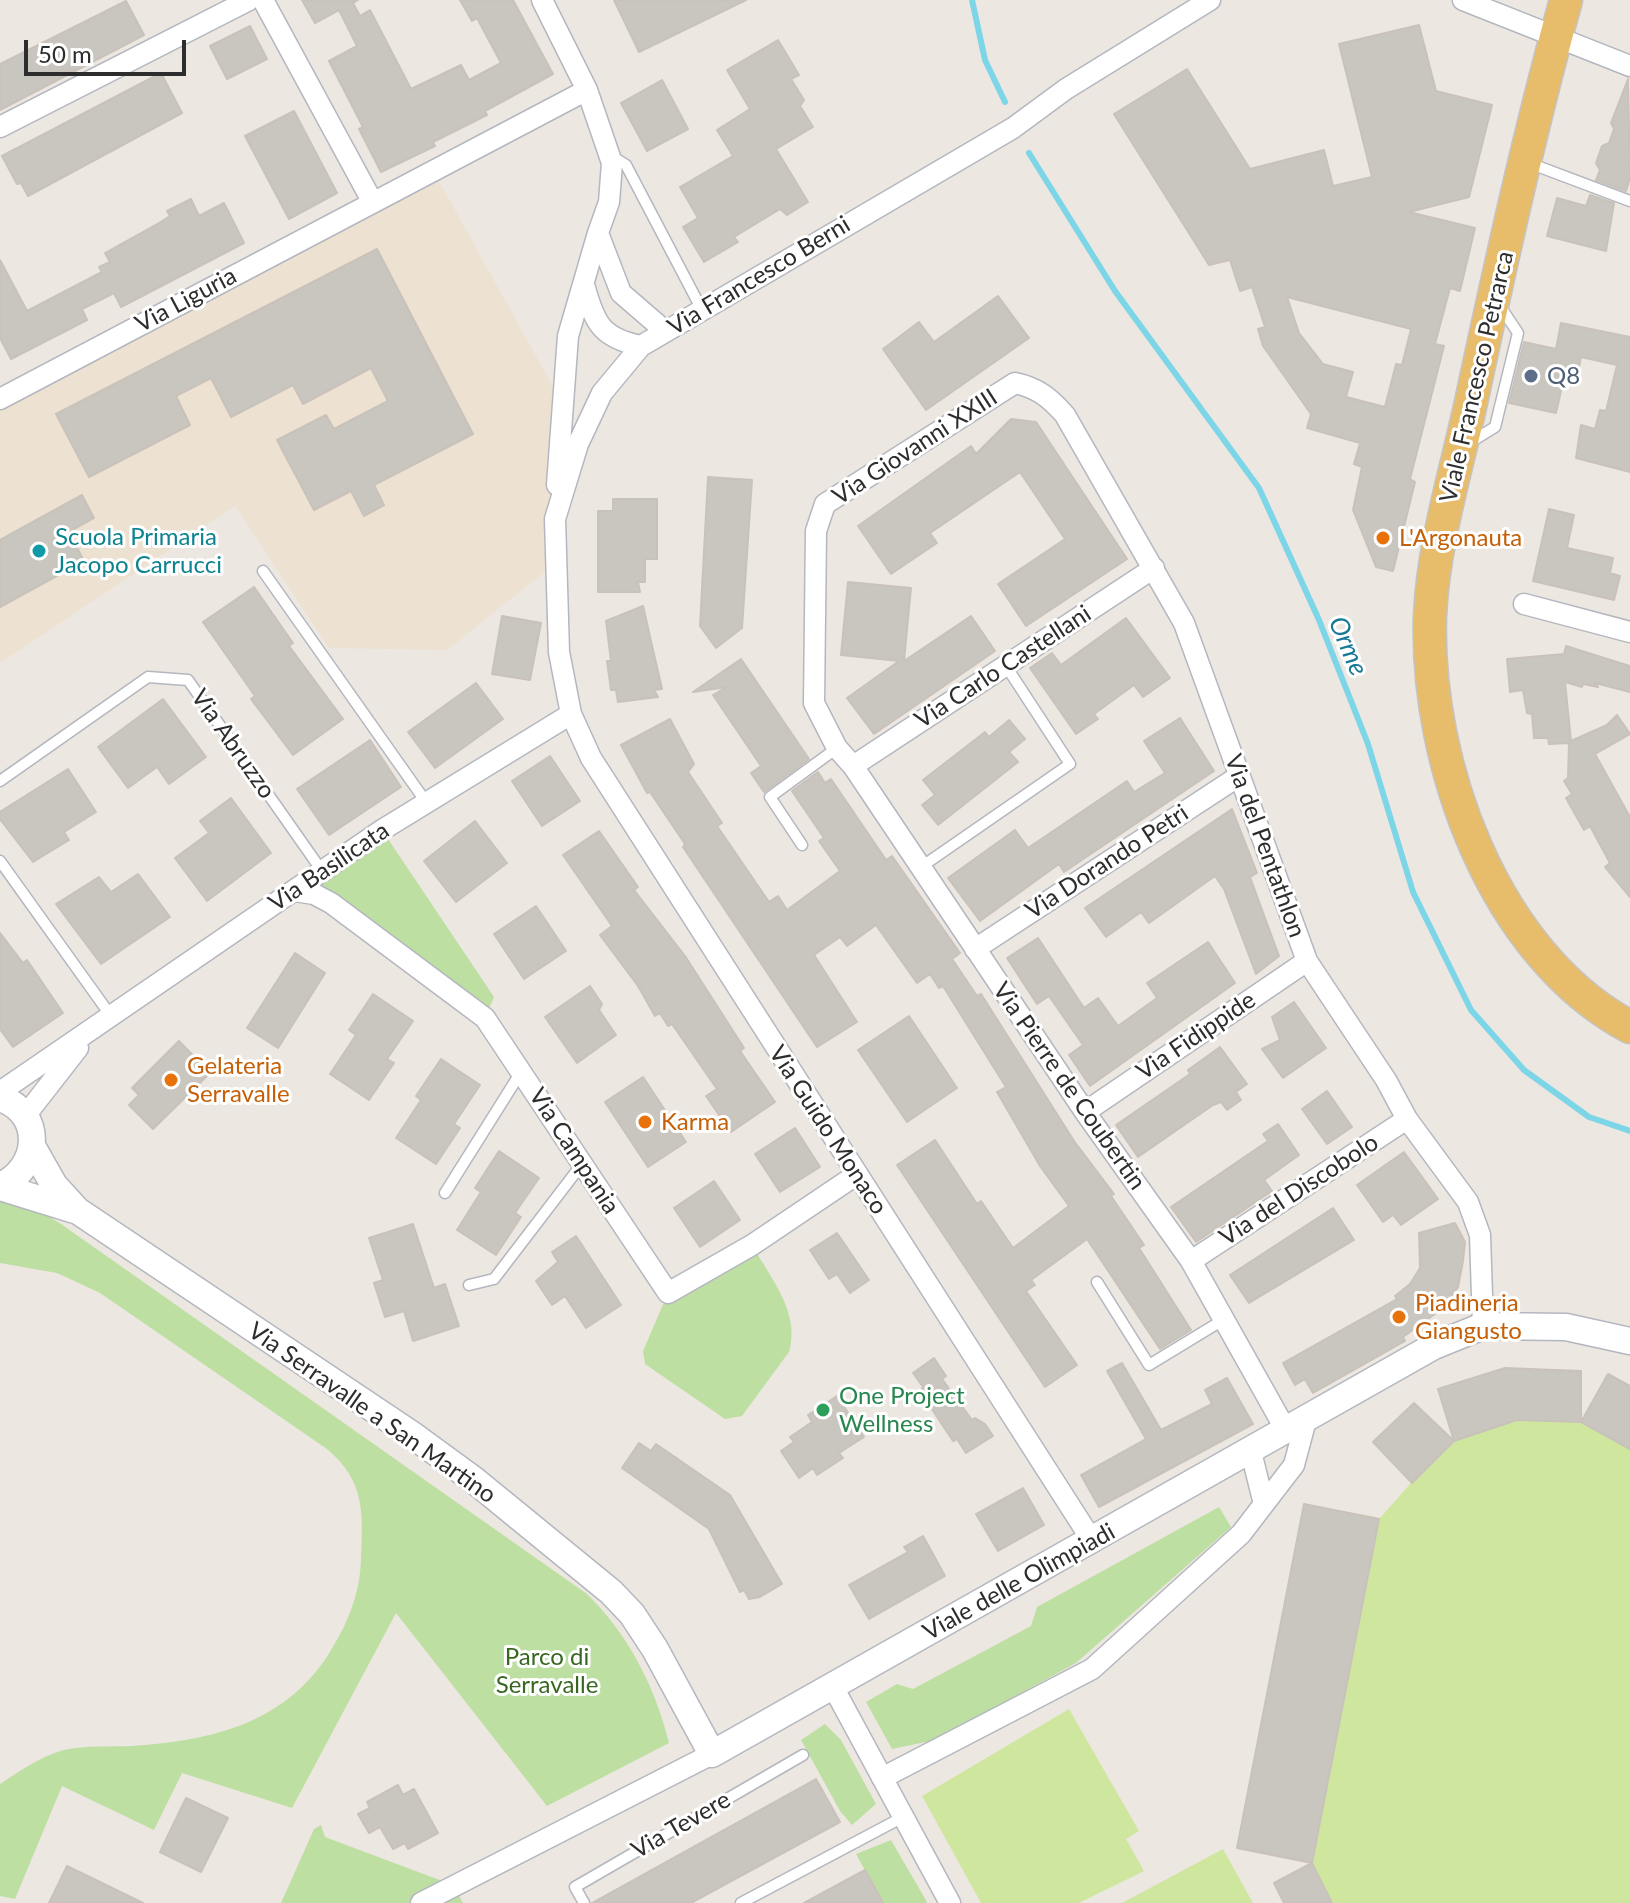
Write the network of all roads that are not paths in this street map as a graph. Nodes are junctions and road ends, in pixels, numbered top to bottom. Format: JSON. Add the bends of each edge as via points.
{"nodes":[{"id":1,"x":249,"y":0,"type":"edge"},
{"id":2,"x":263,"y":0,"type":"edge"},
{"id":3,"x":542,"y":0,"type":"edge"},
{"id":4,"x":1210,"y":0,"type":"edge"},
{"id":5,"x":1463,"y":0,"type":"edge"},
{"id":6,"x":1566,"y":0,"type":"edge"},
{"id":7,"x":1557,"y":39,"type":"junction"},
{"id":8,"x":1630,"y":66,"type":"edge"},
{"id":9,"x":587,"y":90,"type":"junction"},
{"id":10,"x":0,"y":127,"type":"edge"},
{"id":11,"x":608,"y":154,"type":"junction"},
{"id":12,"x":1527,"y":162,"type":"junction"},
{"id":13,"x":372,"y":201,"type":"junction"},
{"id":14,"x":1630,"y":201,"type":"edge"},
{"id":15,"x":598,"y":233,"type":"junction"},
{"id":16,"x":585,"y":288,"type":"junction"},
{"id":17,"x":702,"y":310,"type":"junction"},
{"id":18,"x":665,"y":331,"type":"junction"},
{"id":19,"x":641,"y":346,"type":"junction"},
{"id":20,"x":1015,"y":383,"type":"joint"},
{"id":21,"x":2,"y":392,"type":"edge"},
{"id":22,"x":555,"y":519,"type":"junction"},
{"id":23,"x":1154,"y":568,"type":"junction"},
{"id":24,"x":263,"y":571,"type":"dead end"},
{"id":25,"x":1524,"y":604,"type":"dead end"},
{"id":26,"x":1630,"y":632,"type":"edge"},
{"id":27,"x":1006,"y":666,"type":"junction"},
{"id":28,"x":571,"y":714,"type":"junction"},
{"id":29,"x":837,"y":748,"type":"junction"},
{"id":30,"x":853,"y":766,"type":"junction"},
{"id":31,"x":1239,"y":776,"type":"junction"},
{"id":32,"x":0,"y":781,"type":"edge"},
{"id":33,"x":426,"y":802,"type":"junction"},
{"id":34,"x":802,"y":845,"type":"dead end"},
{"id":35,"x":0,"y":861,"type":"edge"},
{"id":36,"x":921,"y":867,"type":"junction"},
{"id":37,"x":322,"y":871,"type":"junction"},
{"id":38,"x":294,"y":891,"type":"junction"},
{"id":39,"x":975,"y":949,"type":"junction"},
{"id":40,"x":1307,"y":961,"type":"junction"},
{"id":41,"x":111,"y":1016,"type":"junction"},
{"id":42,"x":1630,"y":1027,"type":"edge"},
{"id":43,"x":93,"y":1029,"type":"junction"},
{"id":44,"x":522,"y":1071,"type":"junction"},
{"id":45,"x":0,"y":1092,"type":"edge"},
{"id":46,"x":0,"y":1098,"type":"edge"},
{"id":47,"x":1085,"y":1112,"type":"junction"},
{"id":48,"x":25,"y":1116,"type":"junction"},
{"id":49,"x":1407,"y":1119,"type":"junction"},
{"id":50,"x":33,"y":1148,"type":"junction"},
{"id":51,"x":582,"y":1164,"type":"junction"},
{"id":52,"x":856,"y":1175,"type":"junction"},
{"id":53,"x":0,"y":1186,"type":"edge"},
{"id":54,"x":445,"y":1193,"type":"dead end"},
{"id":55,"x":78,"y":1211,"type":"junction"},
{"id":56,"x":1191,"y":1261,"type":"junction"},
{"id":57,"x":1097,"y":1282,"type":"dead end"},
{"id":58,"x":469,"y":1285,"type":"dead end"},
{"id":59,"x":1223,"y":1320,"type":"junction"},
{"id":60,"x":1483,"y":1326,"type":"junction"},
{"id":61,"x":1630,"y":1341,"type":"edge"},
{"id":62,"x":1297,"y":1426,"type":"junction"},
{"id":63,"x":1251,"y":1452,"type":"junction"},
{"id":64,"x":1264,"y":1504,"type":"junction"},
{"id":65,"x":1093,"y":1542,"type":"junction"},
{"id":66,"x":832,"y":1685,"type":"junction"},
{"id":67,"x":712,"y":1754,"type":"junction"},
{"id":68,"x":803,"y":1755,"type":"dead end"},
{"id":69,"x":882,"y":1778,"type":"junction"},
{"id":70,"x":903,"y":1817,"type":"junction"},
{"id":71,"x":947,"y":1902,"type":"edge"},
{"id":72,"x":421,"y":1903,"type":"edge"},
{"id":73,"x":584,"y":1903,"type":"edge"},
{"id":74,"x":741,"y":1903,"type":"edge"}],
"edges":[{"from":1,"to":10,"type":"street"},
{"from":2,"to":13,"type":"street"},
{"from":3,"to":9,"type":"street"},
{"from":4,"to":17,"type":"street","name":"Via Francesco Berni","via":[[1013,128]]},
{"from":5,"to":7,"type":"street"},
{"from":6,"to":7,"type":"main road","name":"Viale Francesco Petrarca"},
{"from":7,"to":8,"type":"street"},
{"from":7,"to":12,"type":"main road","name":"Viale Francesco Petrarca"},
{"from":9,"to":11,"type":"street"},
{"from":9,"to":13,"type":"street","name":"Via Liguria"},
{"from":11,"to":15,"type":"street","via":[[612,184]]},
{"from":11,"to":17,"type":"lane","via":[[626,165]]},
{"from":12,"to":14,"type":"lane"},
{"from":12,"to":42,"type":"main road","name":"Viale Francesco Petrarca","via":[[1461,449],[1430,615],[1432,691],[1449,768],[1473,839],[1513,918],[1559,974]]},
{"from":13,"to":21,"type":"street","name":"Via Liguria"},
{"from":15,"to":16,"type":"street"},
{"from":15,"to":18,"type":"street","via":[[621,293]]},
{"from":16,"to":19,"type":"street","via":[[593,319],[606,333]]},
{"from":16,"to":22,"type":"street","via":[[568,336]]},
{"from":17,"to":18,"type":"street","name":"Via Francesco Berni"},
{"from":18,"to":19,"type":"street","name":"Via Francesco Berni"},
{"from":19,"to":22,"type":"street","name":"Via Francesco Berni","via":[[602,393],[578,444]]},
{"from":20,"to":23,"type":"street","name":"Via del Pentathlon","via":[[1048,396],[1065,415]]},
{"from":20,"to":29,"type":"street","name":"Via Giovanni XXIII","via":[[825,504],[816,531],[814,703]]},
{"from":22,"to":28,"type":"street","name":"Via Francesco Berni","via":[[559,652]]},
{"from":23,"to":27,"type":"street","name":"Via Carlo Castellani"},
{"from":23,"to":31,"type":"street","name":"Via del Pentathlon","via":[[1184,623]]},
{"from":24,"to":33,"type":"lane"},
{"from":25,"to":26,"type":"street"},
{"from":27,"to":30,"type":"street","name":"Via Carlo Castellani"},
{"from":27,"to":36,"type":"lane","via":[[1070,764]]},
{"from":28,"to":33,"type":"street","name":"Via Basilicata"},
{"from":28,"to":52,"type":"street","name":"Via Guido Monaco","via":[[591,758]]},
{"from":29,"to":30,"type":"street","name":"Via Pierre de Coubertin"},
{"from":29,"to":34,"type":"lane","via":[[770,797]]},
{"from":30,"to":36,"type":"street","name":"Via Pierre de Coubertin"},
{"from":31,"to":39,"type":"street","name":"Via Dorando Petri"},
{"from":31,"to":40,"type":"street","name":"Via del Pentathlon"},
{"from":32,"to":37,"type":"lane","name":"Via Abruzzo","via":[[148,677],[188,680]]},
{"from":33,"to":37,"type":"street","name":"Via Basilicata"},
{"from":35,"to":41,"type":"lane"},
{"from":36,"to":39,"type":"street","name":"Via Pierre de Coubertin"},
{"from":37,"to":38,"type":"street","name":"Via Basilicata"},
{"from":38,"to":41,"type":"street","name":"Via Basilicata"},
{"from":38,"to":44,"type":"street","name":"Via Campania","via":[[331,903],[413,960],[485,1018]]},
{"from":39,"to":47,"type":"street","name":"Via Pierre de Coubertin"},
{"from":40,"to":47,"type":"street","name":"Via Fidippide"},
{"from":40,"to":49,"type":"street","name":"Via del Pentathlon"},
{"from":41,"to":43,"type":"street","name":"Via Basilicata"},
{"from":43,"to":45,"type":"street","name":"Via Basilicata"},
{"from":43,"to":48,"type":"street","name":"Via Basilicata"},
{"from":44,"to":51,"type":"street","name":"Via Campania"},
{"from":44,"to":54,"type":"lane"},
{"from":46,"to":48,"type":"street"},
{"from":47,"to":56,"type":"street","name":"Via Pierre de Coubertin"},
{"from":48,"to":50,"type":"street"},
{"from":49,"to":56,"type":"street","name":"Via del Discobolo"},
{"from":49,"to":60,"type":"street","name":"Via del Pentathlon","via":[[1468,1202],[1480,1235]]},
{"from":50,"to":53,"type":"street","via":[[21,1173]]},
{"from":50,"to":55,"type":"street","via":[[54,1185]]},
{"from":51,"to":52,"type":"street","name":"Via Campania","via":[[668,1293],[752,1245]]},
{"from":51,"to":58,"type":"lane","via":[[494,1279]]},
{"from":52,"to":65,"type":"street","name":"Via Guido Monaco"},
{"from":53,"to":55,"type":"street"},
{"from":55,"to":67,"type":"street","name":"Via Serravalle a San Martino","via":[[411,1434],[611,1592],[655,1649]]},
{"from":56,"to":59,"type":"street","name":"Via Pierre de Coubertin"},
{"from":57,"to":59,"type":"lane","via":[[1149,1365]]},
{"from":59,"to":62,"type":"street","name":"Via Pierre de Coubertin"},
{"from":60,"to":61,"type":"street","name":"Viale delle Olimpiadi","via":[[1566,1327]]},
{"from":60,"to":62,"type":"street","name":"Viale delle Olimpiadi","via":[[1434,1346]]},
{"from":62,"to":63,"type":"street","name":"Viale delle Olimpiadi"},
{"from":62,"to":64,"type":"street","via":[[1294,1465]]},
{"from":63,"to":64,"type":"street"},
{"from":63,"to":65,"type":"street","name":"Viale delle Olimpiadi"},
{"from":64,"to":69,"type":"street","via":[[1241,1534],[1092,1669]]},
{"from":65,"to":66,"type":"street","name":"Viale delle Olimpiadi"},
{"from":66,"to":67,"type":"street","name":"Viale delle Olimpiadi"},
{"from":66,"to":69,"type":"street"},
{"from":67,"to":72,"type":"street","name":"Viale delle Olimpiadi"},
{"from":68,"to":73,"type":"lane","name":"Via Tevere","via":[[575,1887]]},
{"from":69,"to":70,"type":"street"},
{"from":70,"to":71,"type":"street"},
{"from":70,"to":74,"type":"lane"}]}
